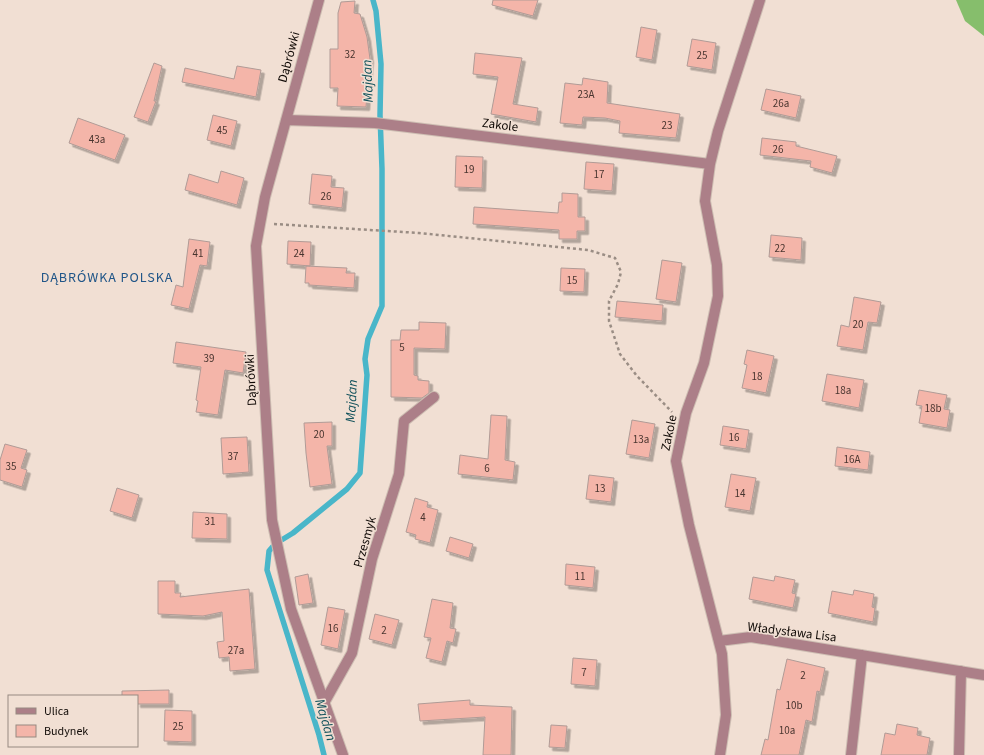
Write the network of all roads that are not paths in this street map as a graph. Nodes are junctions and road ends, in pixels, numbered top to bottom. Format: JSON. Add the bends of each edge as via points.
{"nodes":[{"id":1,"x":318,"y":0,"type":"edge"},
{"id":2,"x":760,"y":0,"type":"edge"},
{"id":3,"x":286,"y":120,"type":"junction"},
{"id":4,"x":710,"y":164,"type":"junction"},
{"id":5,"x":434,"y":397,"type":"dead end"},
{"id":6,"x":719,"y":641,"type":"junction"},
{"id":7,"x":862,"y":655,"type":"junction"},
{"id":8,"x":961,"y":671,"type":"junction"},
{"id":9,"x":984,"y":675,"type":"edge"},
{"id":10,"x":324,"y":702,"type":"junction"},
{"id":11,"x":343,"y":755,"type":"edge"},
{"id":12,"x":720,"y":755,"type":"edge"},
{"id":13,"x":851,"y":755,"type":"edge"},
{"id":14,"x":959,"y":755,"type":"edge"}],
"edges":[{"from":1,"to":3,"type":"street","name":"Dąbrówki"},
{"from":2,"to":4,"type":"street","name":"Zakole"},
{"from":3,"to":4,"type":"street","name":"Zakole","via":[[380,124]]},
{"from":3,"to":10,"type":"street","name":"Dąbrówki","via":[[265,196],[256,246],[272,520],[291,609]]},
{"from":4,"to":6,"type":"street","name":"Zakole","via":[[706,202],[717,265],[718,296],[704,363],[686,413],[676,461],[689,525]]},
{"from":5,"to":10,"type":"street","name":"Przesmyk","via":[[404,421],[399,474],[372,559],[352,653]]},
{"from":6,"to":7,"type":"street","name":"Władysława Lisa","via":[[751,637]]},
{"from":6,"to":12,"type":"street","name":"Zakole","via":[[726,715]]},
{"from":7,"to":8,"type":"street","name":"Władysława Lisa"},
{"from":7,"to":13,"type":"street"},
{"from":8,"to":9,"type":"street","name":"Władysława Lisa"},
{"from":8,"to":14,"type":"street"},
{"from":10,"to":11,"type":"street","name":"Dąbrówki"}]}
